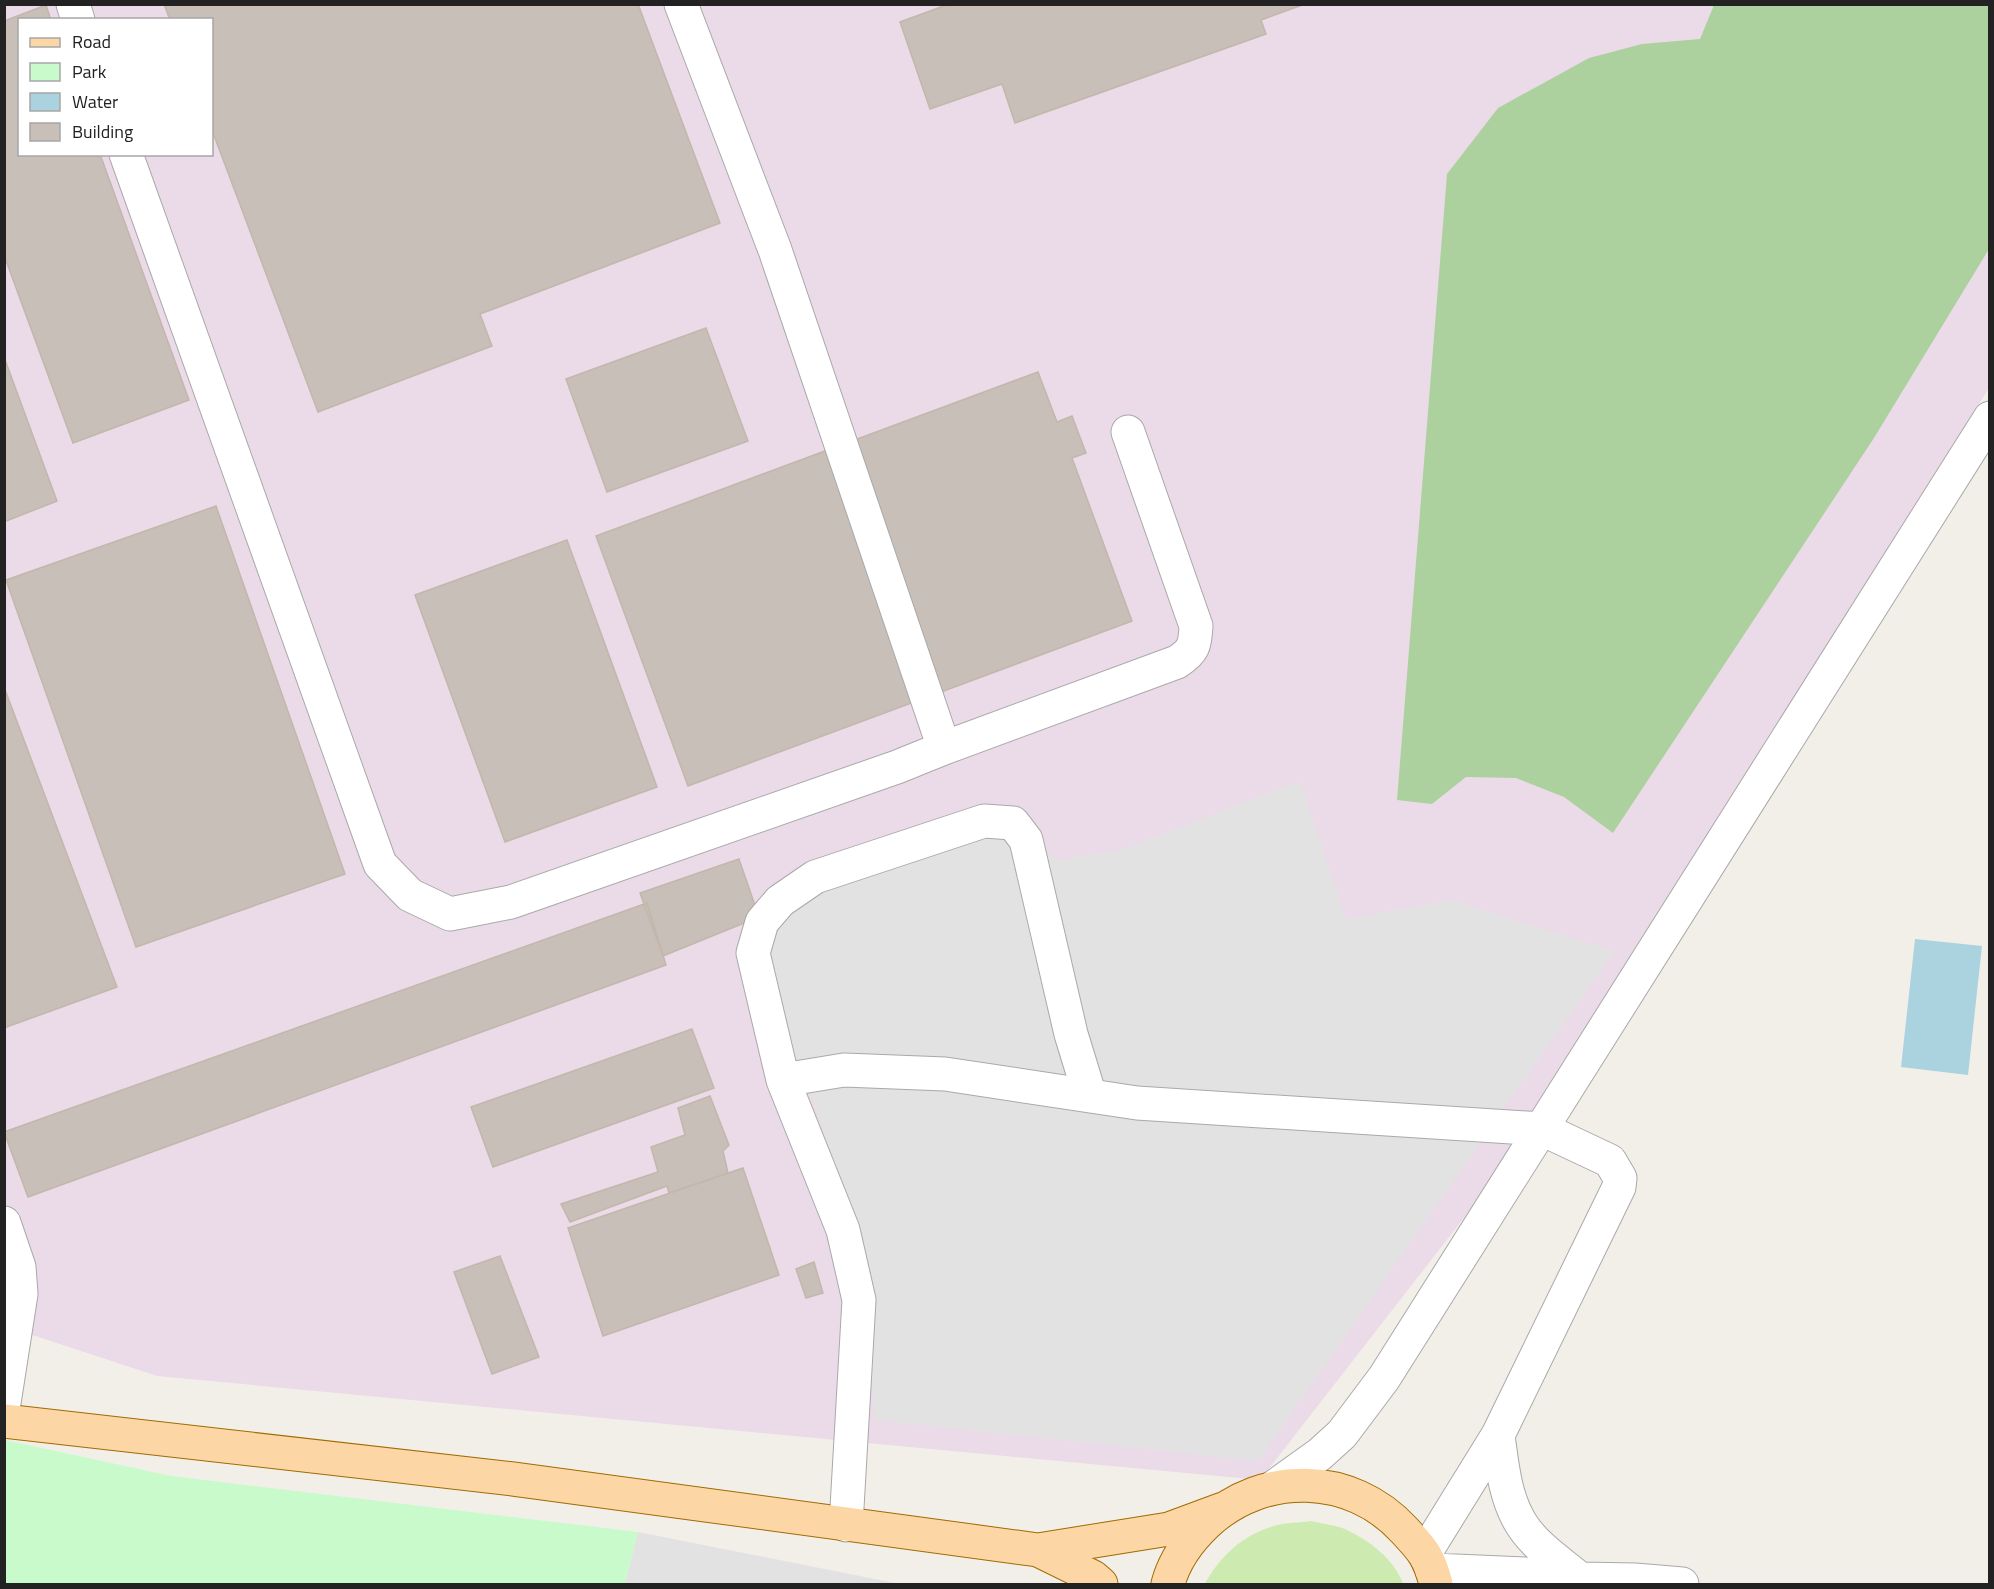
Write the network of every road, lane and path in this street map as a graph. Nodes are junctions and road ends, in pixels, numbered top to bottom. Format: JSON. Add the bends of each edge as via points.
{"nodes":[{"id":1,"x":681,"y":4,"type":"edge"},
{"id":2,"x":127,"y":156,"type":"edge"},
{"id":3,"x":1989,"y":418,"type":"edge"},
{"id":4,"x":1128,"y":432,"type":"dead end"},
{"id":5,"x":944,"y":748,"type":"junction"},
{"id":6,"x":783,"y":1080,"type":"junction"},
{"id":7,"x":1090,"y":1096,"type":"junction"},
{"id":8,"x":1542,"y":1129,"type":"junction"},
{"id":9,"x":4,"y":1223,"type":"edge"},
{"id":10,"x":4,"y":1403,"type":"edge"},
{"id":11,"x":4,"y":1421,"type":"edge"},
{"id":12,"x":1498,"y":1435,"type":"junction"},
{"id":13,"x":1274,"y":1487,"type":"junction"},
{"id":14,"x":1223,"y":1509,"type":"junction"},
{"id":15,"x":846,"y":1525,"type":"junction"},
{"id":16,"x":1038,"y":1550,"type":"junction"},
{"id":17,"x":1431,"y":1569,"type":"edge"},
{"id":18,"x":1580,"y":1579,"type":"junction"},
{"id":19,"x":1101,"y":1584,"type":"edge"},
{"id":20,"x":1168,"y":1584,"type":"edge"},
{"id":21,"x":1682,"y":1584,"type":"edge"}],
"edges":[{"from":1,"to":5,"type":"street","via":[[775,250]]},
{"from":2,"to":5,"type":"street","via":[[380,864],[410,895],[450,914],[511,902]]},
{"from":3,"to":8,"type":"street"},
{"from":4,"to":5,"type":"street","via":[[1196,627],[1192,649],[1178,662]]},
{"from":6,"to":7,"type":"street","via":[[844,1070],[945,1074]]},
{"from":6,"to":7,"type":"street","via":[[753,953],[762,922],[780,901],[815,877],[984,821],[1013,823],[1026,840],[1071,1034]]},
{"from":6,"to":15,"type":"street","via":[[843,1230],[859,1300]]},
{"from":7,"to":8,"type":"street","via":[[1137,1103]]},
{"from":8,"to":12,"type":"street","via":[[1611,1161],[1620,1178],[1619,1187]]},
{"from":8,"to":13,"type":"street","via":[[1384,1378],[1342,1434]]},
{"from":9,"to":10,"type":"street","via":[[19,1267],[21,1293]]},
{"from":11,"to":15,"type":"main road","via":[[513,1479]]},
{"from":12,"to":17,"type":"street"},
{"from":12,"to":18,"type":"street","via":[[1511,1502],[1522,1525],[1540,1546]]},
{"from":13,"to":14,"type":"main road","via":[[1247,1495]]},
{"from":13,"to":17,"type":"main road","via":[[1315,1485],[1355,1495],[1391,1516]]},
{"from":14,"to":16,"type":"main road","via":[[1169,1529]]},
{"from":14,"to":20,"type":"main road","via":[[1192,1537]]},
{"from":15,"to":16,"type":"main road"},
{"from":16,"to":19,"type":"main road"},
{"from":17,"to":18,"type":"street"},
{"from":18,"to":21,"type":"street"}]}
